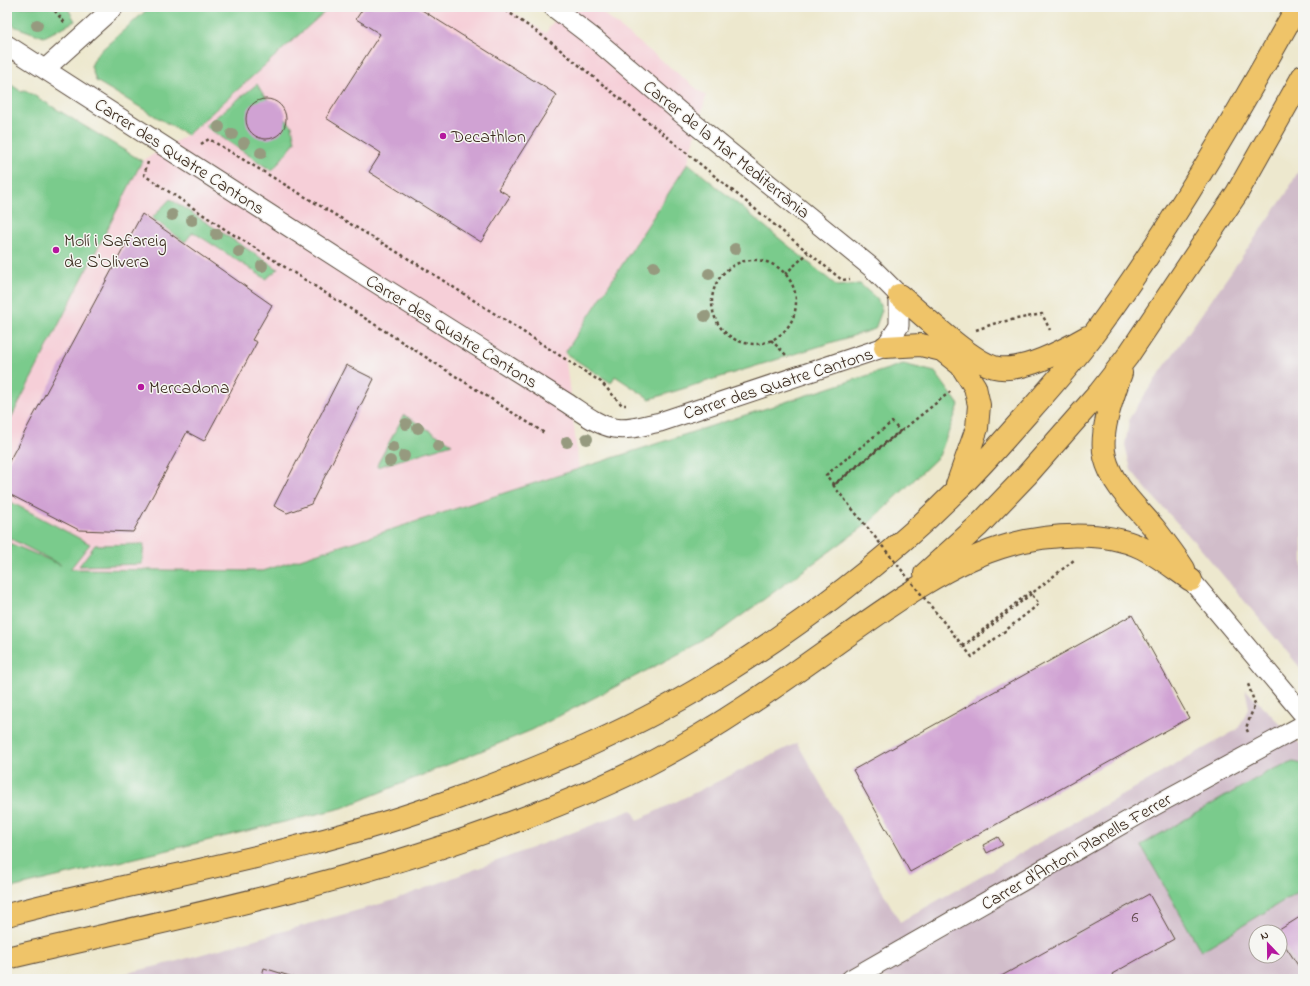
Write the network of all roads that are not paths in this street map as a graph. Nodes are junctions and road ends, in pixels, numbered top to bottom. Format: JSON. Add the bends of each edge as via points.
{"nodes":[{"id":1,"x":114,"y":7,"type":"edge"},
{"id":2,"x":553,"y":7,"type":"edge"},
{"id":3,"x":1297,"y":7,"type":"edge"},
{"id":4,"x":7,"y":45,"type":"edge"},
{"id":5,"x":45,"y":69,"type":"junction"},
{"id":6,"x":1303,"y":76,"type":"edge"},
{"id":7,"x":899,"y":295,"type":"junction"},
{"id":8,"x":1094,"y":333,"type":"junction"},
{"id":9,"x":885,"y":347,"type":"junction"},
{"id":10,"x":1127,"y":357,"type":"junction"},
{"id":11,"x":953,"y":495,"type":"junction"},
{"id":12,"x":1191,"y":580,"type":"junction"},
{"id":13,"x":891,"y":605,"type":"junction"},
{"id":14,"x":1303,"y":714,"type":"edge"},
{"id":15,"x":1303,"y":725,"type":"edge"},
{"id":16,"x":7,"y":915,"type":"edge"},
{"id":17,"x":7,"y":958,"type":"edge"},
{"id":18,"x":851,"y":979,"type":"edge"}],
"edges":[{"from":1,"to":5,"type":"street"},
{"from":2,"to":7,"type":"street","name":"Carrer de la Mar Mediterrània","via":[[871,267]]},
{"from":3,"to":8,"type":"highway","via":[[1199,177],[1151,253]]},
{"from":4,"to":5,"type":"street","name":"Carrer des Quatre Cantons"},
{"from":5,"to":9,"type":"street","name":"Carrer des Quatre Cantons","via":[[373,282],[573,407],[614,428],[634,428],[660,422]]},
{"from":6,"to":10,"type":"highway","via":[[1236,193]]},
{"from":7,"to":8,"type":"highway","via":[[973,356],[994,367],[1024,365],[1069,347]]},
{"from":7,"to":9,"type":"street","name":"Carrer des Quatre Cantons","via":[[899,326]]},
{"from":8,"to":11,"type":"highway","via":[[1066,369]]},
{"from":9,"to":11,"type":"highway","via":[[921,345],[942,350],[961,365],[975,387],[979,405],[977,428]]},
{"from":10,"to":12,"type":"highway","via":[[1108,419],[1104,439],[1105,457],[1119,487],[1159,535]]},
{"from":10,"to":13,"type":"highway","via":[[1094,399],[990,514]]},
{"from":11,"to":16,"type":"highway","via":[[893,549],[833,597],[724,674],[638,721],[554,760],[446,802],[356,831],[255,858]]},
{"from":12,"to":13,"type":"highway","via":[[1139,547],[1101,537],[1057,536],[1008,545],[963,563]]},
{"from":12,"to":14,"type":"street"},
{"from":13,"to":17,"type":"highway","via":[[746,707],[655,761],[566,802],[463,841],[375,869],[260,899]]},
{"from":15,"to":18,"type":"street","name":"Carrer d'Antoni Planells Ferrer"}]}
